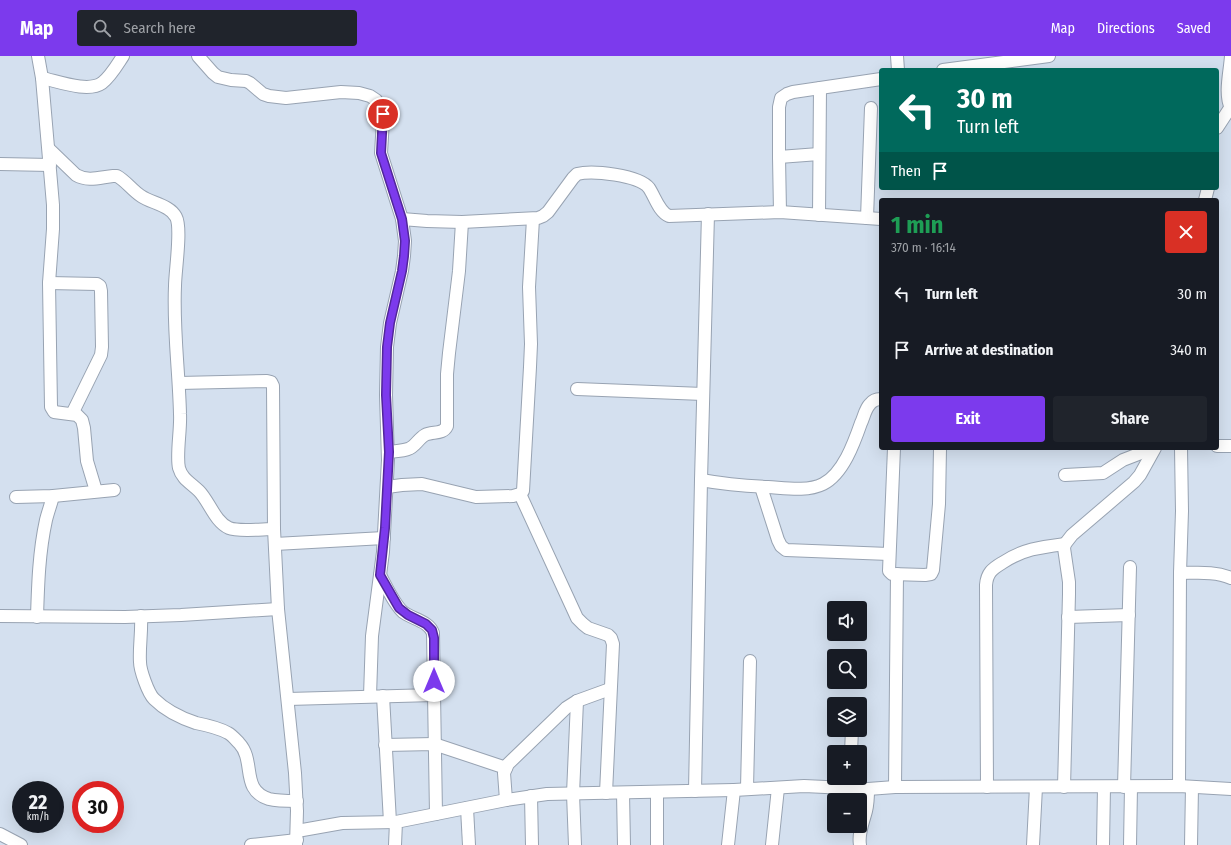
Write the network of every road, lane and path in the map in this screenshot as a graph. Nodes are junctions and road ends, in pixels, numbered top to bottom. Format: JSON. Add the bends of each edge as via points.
{"nodes":[{"id":1,"x":38,"y":56,"type":"edge"},
{"id":2,"x":123,"y":56,"type":"edge"},
{"id":3,"x":198,"y":56,"type":"edge"},
{"id":4,"x":898,"y":56,"type":"edge"},
{"id":5,"x":1049,"y":56,"type":"edge"},
{"id":6,"x":1231,"y":56,"type":"edge"},
{"id":7,"x":898,"y":68,"type":"edge"},
{"id":8,"x":958,"y":68,"type":"edge"},
{"id":9,"x":42,"y":78,"type":"junction"},
{"id":10,"x":879,"y":79,"type":"edge"},
{"id":11,"x":820,"y":88,"type":"junction"},
{"id":12,"x":871,"y":108,"type":"dead end"},
{"id":13,"x":1231,"y":108,"type":"edge"},
{"id":14,"x":1219,"y":125,"type":"edge"},
{"id":15,"x":49,"y":149,"type":"junction"},
{"id":16,"x":819,"y":154,"type":"junction"},
{"id":17,"x":779,"y":157,"type":"junction"},
{"id":18,"x":0,"y":164,"type":"edge"},
{"id":19,"x":50,"y":165,"type":"junction"},
{"id":20,"x":780,"y":212,"type":"junction"},
{"id":21,"x":708,"y":214,"type":"junction"},
{"id":22,"x":819,"y":215,"type":"junction"},
{"id":23,"x":867,"y":218,"type":"junction"},
{"id":24,"x":402,"y":219,"type":"junction"},
{"id":25,"x":533,"y":219,"type":"junction"},
{"id":26,"x":879,"y":219,"type":"edge"},
{"id":27,"x":462,"y":222,"type":"junction"},
{"id":28,"x":49,"y":283,"type":"junction"},
{"id":29,"x":179,"y":384,"type":"junction"},
{"id":30,"x":578,"y":389,"type":"dead end"},
{"id":31,"x":703,"y":394,"type":"junction"},
{"id":32,"x":879,"y":399,"type":"edge"},
{"id":33,"x":72,"y":414,"type":"junction"},
{"id":34,"x":1219,"y":446,"type":"edge"},
{"id":35,"x":1231,"y":446,"type":"edge"},
{"id":36,"x":894,"y":450,"type":"edge"},
{"id":37,"x":940,"y":450,"type":"edge"},
{"id":38,"x":1149,"y":450,"type":"edge"},
{"id":39,"x":1153,"y":450,"type":"edge"},
{"id":40,"x":1181,"y":450,"type":"edge"},
{"id":41,"x":389,"y":452,"type":"junction"},
{"id":42,"x":1065,"y":475,"type":"dead end"},
{"id":43,"x":701,"y":480,"type":"junction"},
{"id":44,"x":387,"y":487,"type":"junction"},
{"id":45,"x":761,"y":487,"type":"junction"},
{"id":46,"x":114,"y":490,"type":"dead end"},
{"id":47,"x":96,"y":491,"type":"junction"},
{"id":48,"x":520,"y":494,"type":"junction"},
{"id":49,"x":53,"y":496,"type":"junction"},
{"id":50,"x":16,"y":497,"type":"dead end"},
{"id":51,"x":274,"y":529,"type":"junction"},
{"id":52,"x":384,"y":538,"type":"junction"},
{"id":53,"x":275,"y":544,"type":"junction"},
{"id":54,"x":1065,"y":544,"type":"junction"},
{"id":55,"x":889,"y":554,"type":"junction"},
{"id":56,"x":1130,"y":567,"type":"dead end"},
{"id":57,"x":1180,"y":573,"type":"junction"},
{"id":58,"x":897,"y":574,"type":"junction"},
{"id":59,"x":380,"y":575,"type":"junction"},
{"id":60,"x":1231,"y":578,"type":"edge"},
{"id":61,"x":278,"y":609,"type":"junction"},
{"id":62,"x":1129,"y":615,"type":"junction"},
{"id":63,"x":0,"y":616,"type":"edge"},
{"id":64,"x":141,"y":616,"type":"junction"},
{"id":65,"x":37,"y":617,"type":"junction"},
{"id":66,"x":1068,"y":617,"type":"junction"},
{"id":67,"x":750,"y":661,"type":"dead end"},
{"id":68,"x":610,"y":689,"type":"junction"},
{"id":69,"x":434,"y":695,"type":"junction"},
{"id":70,"x":376,"y":696,"type":"junction"},
{"id":71,"x":288,"y":699,"type":"junction"},
{"id":72,"x":577,"y":701,"type":"junction"},
{"id":73,"x":434,"y":744,"type":"junction"},
{"id":74,"x":386,"y":745,"type":"junction"},
{"id":75,"x":506,"y":768,"type":"junction"},
{"id":76,"x":827,"y":784,"type":"edge"},
{"id":77,"x":856,"y":785,"type":"edge"},
{"id":78,"x":1178,"y":786,"type":"junction"},
{"id":79,"x":987,"y":787,"type":"junction"},
{"id":80,"x":1036,"y":787,"type":"junction"},
{"id":81,"x":1064,"y":787,"type":"junction"},
{"id":82,"x":1104,"y":787,"type":"junction"},
{"id":83,"x":1128,"y":787,"type":"junction"},
{"id":84,"x":1192,"y":787,"type":"junction"},
{"id":85,"x":747,"y":788,"type":"junction"},
{"id":86,"x":778,"y":788,"type":"junction"},
{"id":87,"x":895,"y":788,"type":"junction"},
{"id":88,"x":1231,"y":788,"type":"edge"},
{"id":89,"x":868,"y":789,"type":"junction"},
{"id":90,"x":734,"y":790,"type":"junction"},
{"id":91,"x":695,"y":791,"type":"junction"},
{"id":92,"x":657,"y":792,"type":"junction"},
{"id":93,"x":606,"y":793,"type":"junction"},
{"id":94,"x":623,"y":793,"type":"junction"},
{"id":95,"x":573,"y":794,"type":"junction"},
{"id":96,"x":531,"y":796,"type":"junction"},
{"id":97,"x":506,"y":800,"type":"junction"},
{"id":98,"x":296,"y":801,"type":"junction"},
{"id":99,"x":467,"y":808,"type":"junction"},
{"id":100,"x":436,"y":814,"type":"junction"},
{"id":101,"x":393,"y":822,"type":"junction"},
{"id":102,"x":297,"y":838,"type":"edge"},
{"id":103,"x":5,"y":839,"type":"edge"},
{"id":104,"x":21,"y":845,"type":"edge"},
{"id":105,"x":251,"y":845,"type":"edge"},
{"id":106,"x":395,"y":845,"type":"edge"},
{"id":107,"x":469,"y":845,"type":"edge"},
{"id":108,"x":532,"y":845,"type":"edge"},
{"id":109,"x":575,"y":845,"type":"edge"},
{"id":110,"x":624,"y":845,"type":"edge"},
{"id":111,"x":657,"y":845,"type":"edge"},
{"id":112,"x":728,"y":845,"type":"edge"},
{"id":113,"x":772,"y":845,"type":"edge"},
{"id":114,"x":860,"y":845,"type":"edge"},
{"id":115,"x":1033,"y":845,"type":"edge"},
{"id":116,"x":1103,"y":845,"type":"edge"},
{"id":117,"x":1130,"y":845,"type":"edge"},
{"id":118,"x":1191,"y":845,"type":"edge"}],
"edges":[{"from":1,"to":9,"type":"street"},
{"from":2,"to":9,"type":"street","via":[[101,84],[94,86],[79,86]]},
{"from":3,"to":24,"type":"street","via":[[218,77],[246,81],[269,96],[286,98],[341,92],[359,93],[376,100],[383,114],[383,160]]},
{"from":4,"to":7,"type":"street"},
{"from":5,"to":8,"type":"street"},
{"from":6,"to":13,"type":"street","via":[[1228,101]]},
{"from":9,"to":15,"type":"street"},
{"from":10,"to":11,"type":"street"},
{"from":11,"to":16,"type":"street"},
{"from":11,"to":17,"type":"street","via":[[787,94],[781,98]]},
{"from":12,"to":23,"type":"street"},
{"from":13,"to":14,"type":"street"},
{"from":15,"to":19,"type":"street"},
{"from":15,"to":29,"type":"street","via":[[80,178],[117,176],[140,195],[170,210],[177,218],[179,228],[174,308]]},
{"from":16,"to":17,"type":"street"},
{"from":16,"to":22,"type":"street"},
{"from":17,"to":20,"type":"street"},
{"from":18,"to":19,"type":"street"},
{"from":19,"to":28,"type":"street","via":[[53,213]]},
{"from":20,"to":21,"type":"street"},
{"from":20,"to":22,"type":"street"},
{"from":21,"to":25,"type":"street","via":[[669,216],[663,212],[649,188],[642,182],[611,174],[580,173],[573,178],[548,212]]},
{"from":21,"to":31,"type":"street"},
{"from":22,"to":23,"type":"street"},
{"from":23,"to":26,"type":"street"},
{"from":24,"to":27,"type":"street"},
{"from":24,"to":41,"type":"street","via":[[404,256],[387,347]]},
{"from":25,"to":27,"type":"street"},
{"from":25,"to":48,"type":"street","via":[[529,287],[530,367],[524,488]]},
{"from":27,"to":41,"type":"street","via":[[447,374],[447,426],[443,431],[423,436],[410,448]]},
{"from":28,"to":33,"type":"street","via":[[51,407],[54,412]]},
{"from":28,"to":33,"type":"street","via":[[97,284],[101,291],[101,355]]},
{"from":29,"to":51,"type":"street","via":[[178,467],[183,477],[199,491],[219,521],[227,528]]},
{"from":29,"to":51,"type":"street","via":[[267,381],[272,384]]},
{"from":30,"to":31,"type":"street"},
{"from":31,"to":43,"type":"street"},
{"from":32,"to":45,"type":"street","via":[[867,408],[852,448],[828,481],[806,488]]},
{"from":33,"to":47,"type":"street","via":[[80,417],[83,423],[88,461]]},
{"from":34,"to":35,"type":"street"},
{"from":36,"to":55,"type":"street"},
{"from":37,"to":58,"type":"street","via":[[939,504],[933,570],[927,575]]},
{"from":38,"to":42,"type":"street","via":[[1123,460],[1103,473]]},
{"from":39,"to":54,"type":"street","via":[[1134,482],[1072,535]]},
{"from":40,"to":57,"type":"street"},
{"from":41,"to":44,"type":"street"},
{"from":43,"to":45,"type":"street","via":[[726,485]]},
{"from":43,"to":91,"type":"street"},
{"from":44,"to":48,"type":"street","via":[[422,484],[476,497]]},
{"from":44,"to":52,"type":"street"},
{"from":45,"to":55,"type":"street","via":[[778,540],[786,550]]},
{"from":46,"to":47,"type":"street"},
{"from":47,"to":49,"type":"street"},
{"from":48,"to":68,"type":"street","via":[[577,618],[588,628],[608,635],[612,640]]},
{"from":49,"to":50,"type":"street"},
{"from":49,"to":65,"type":"street","via":[[46,518],[39,560]]},
{"from":51,"to":53,"type":"street"},
{"from":52,"to":53,"type":"street"},
{"from":52,"to":59,"type":"street"},
{"from":53,"to":61,"type":"street"},
{"from":54,"to":66,"type":"street"},
{"from":54,"to":79,"type":"street","via":[[1020,553],[994,568],[988,575]]},
{"from":55,"to":58,"type":"street","via":[[889,571]]},
{"from":56,"to":62,"type":"street"},
{"from":57,"to":60,"type":"street","via":[[1211,573]]},
{"from":57,"to":78,"type":"street"},
{"from":58,"to":87,"type":"street"},
{"from":59,"to":69,"type":"street","via":[[399,608],[432,630]]},
{"from":59,"to":70,"type":"street","via":[[372,643]]},
{"from":61,"to":64,"type":"street"},
{"from":61,"to":71,"type":"street"},
{"from":62,"to":66,"type":"street"},
{"from":62,"to":83,"type":"street"},
{"from":63,"to":65,"type":"street"},
{"from":64,"to":65,"type":"street"},
{"from":64,"to":98,"type":"street","via":[[140,661],[142,674],[153,698],[186,720],[228,733],[246,754],[252,787],[259,794],[270,799]]},
{"from":66,"to":81,"type":"street"},
{"from":67,"to":85,"type":"street"},
{"from":68,"to":72,"type":"street"},
{"from":68,"to":93,"type":"street"},
{"from":69,"to":70,"type":"street"},
{"from":69,"to":73,"type":"street"},
{"from":70,"to":71,"type":"street"},
{"from":70,"to":74,"type":"street"},
{"from":71,"to":98,"type":"street"},
{"from":72,"to":75,"type":"street","via":[[561,712]]},
{"from":72,"to":95,"type":"street"},
{"from":73,"to":74,"type":"street"},
{"from":73,"to":75,"type":"street"},
{"from":73,"to":100,"type":"street"},
{"from":74,"to":101,"type":"street"},
{"from":75,"to":97,"type":"street"},
{"from":76,"to":86,"type":"street"},
{"from":77,"to":89,"type":"street"},
{"from":78,"to":83,"type":"street"},
{"from":78,"to":84,"type":"street"},
{"from":79,"to":80,"type":"street"},
{"from":79,"to":87,"type":"street"},
{"from":80,"to":81,"type":"street"},
{"from":80,"to":115,"type":"street"},
{"from":81,"to":82,"type":"street"},
{"from":82,"to":83,"type":"street"},
{"from":82,"to":116,"type":"street"},
{"from":83,"to":117,"type":"street"},
{"from":84,"to":88,"type":"street"},
{"from":84,"to":118,"type":"street"},
{"from":85,"to":86,"type":"street"},
{"from":85,"to":90,"type":"street"},
{"from":86,"to":113,"type":"street"},
{"from":87,"to":89,"type":"street"},
{"from":89,"to":114,"type":"street","via":[[868,802],[860,830]]},
{"from":90,"to":91,"type":"street"},
{"from":90,"to":112,"type":"street"},
{"from":91,"to":92,"type":"street"},
{"from":92,"to":94,"type":"street"},
{"from":92,"to":111,"type":"street"},
{"from":93,"to":94,"type":"street"},
{"from":93,"to":95,"type":"street"},
{"from":94,"to":110,"type":"street"},
{"from":95,"to":96,"type":"street"},
{"from":95,"to":109,"type":"street"},
{"from":96,"to":97,"type":"street"},
{"from":96,"to":108,"type":"street"},
{"from":97,"to":99,"type":"street"},
{"from":98,"to":102,"type":"street"},
{"from":99,"to":100,"type":"street"},
{"from":99,"to":107,"type":"street"},
{"from":100,"to":101,"type":"street"},
{"from":101,"to":102,"type":"street","via":[[342,823]]},
{"from":101,"to":106,"type":"street"},
{"from":102,"to":105,"type":"street"},
{"from":103,"to":104,"type":"street"}]}
